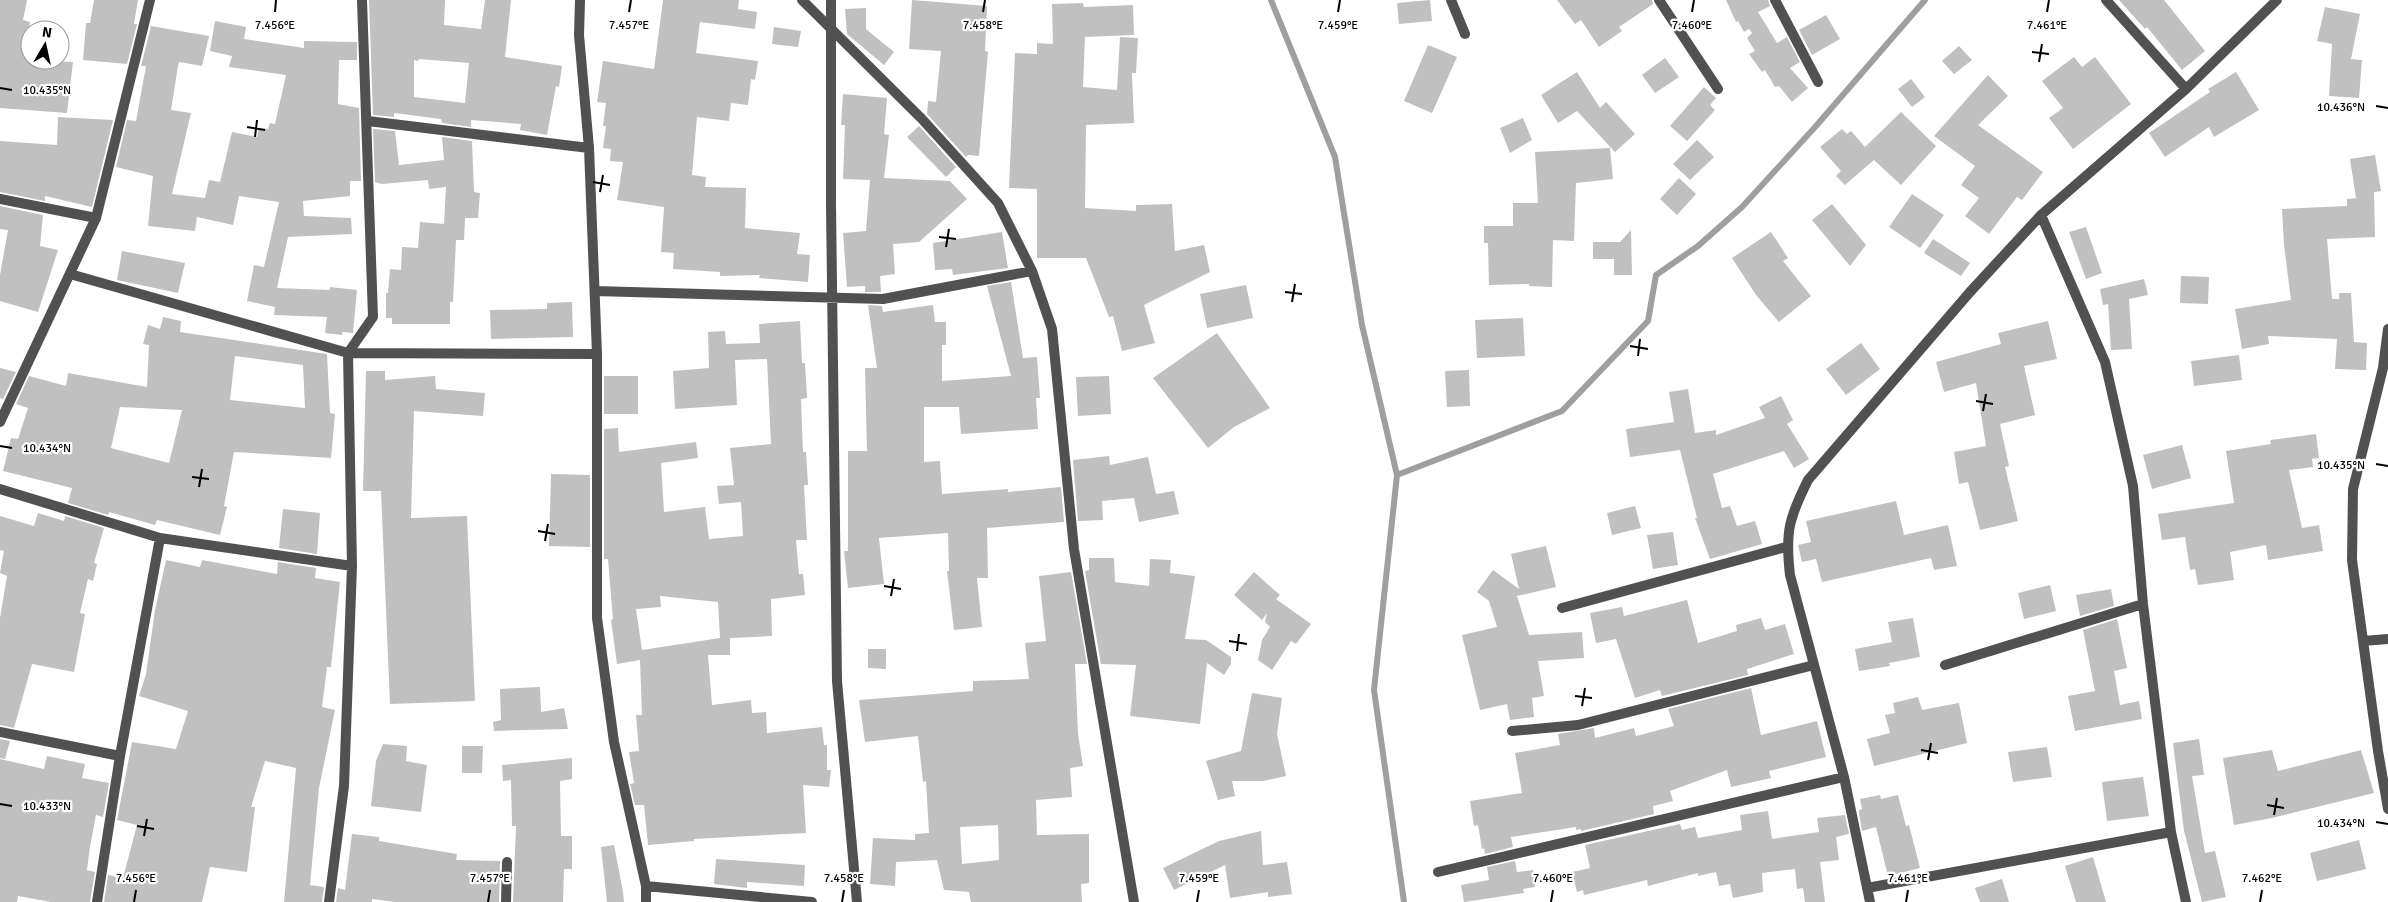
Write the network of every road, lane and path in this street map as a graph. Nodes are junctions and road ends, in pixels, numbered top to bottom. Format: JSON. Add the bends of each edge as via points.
{"nodes":[{"id":1,"x":150,"y":0,"type":"edge"},
{"id":2,"x":362,"y":0,"type":"edge"},
{"id":3,"x":580,"y":0,"type":"edge"},
{"id":4,"x":802,"y":0,"type":"edge"},
{"id":5,"x":832,"y":0,"type":"edge"},
{"id":6,"x":1451,"y":0,"type":"edge"},
{"id":7,"x":1659,"y":0,"type":"edge"},
{"id":8,"x":1775,"y":0,"type":"edge"},
{"id":9,"x":2106,"y":0,"type":"edge"},
{"id":10,"x":2276,"y":0,"type":"edge"},
{"id":11,"x":832,"y":31,"type":"junction"},
{"id":12,"x":1465,"y":34,"type":"dead end"},
{"id":13,"x":1818,"y":82,"type":"dead end"},
{"id":14,"x":1718,"y":89,"type":"dead end"},
{"id":15,"x":2186,"y":90,"type":"junction"},
{"id":16,"x":368,"y":121,"type":"junction"},
{"id":17,"x":589,"y":148,"type":"junction"},
{"id":18,"x":0,"y":199,"type":"edge"},
{"id":19,"x":2041,"y":215,"type":"junction"},
{"id":20,"x":96,"y":218,"type":"junction"},
{"id":21,"x":1032,"y":271,"type":"junction"},
{"id":22,"x":70,"y":274,"type":"junction"},
{"id":23,"x":595,"y":291,"type":"junction"},
{"id":24,"x":832,"y":297,"type":"junction"},
{"id":25,"x":2388,"y":331,"type":"edge"},
{"id":26,"x":348,"y":353,"type":"junction"},
{"id":27,"x":597,"y":354,"type":"junction"},
{"id":28,"x":0,"y":422,"type":"edge"},
{"id":29,"x":0,"y":489,"type":"edge"},
{"id":30,"x":160,"y":538,"type":"junction"},
{"id":31,"x":1786,"y":547,"type":"junction"},
{"id":32,"x":352,"y":566,"type":"junction"},
{"id":33,"x":2144,"y":604,"type":"junction"},
{"id":34,"x":1562,"y":608,"type":"dead end"},
{"id":35,"x":2388,"y":639,"type":"edge"},
{"id":36,"x":2363,"y":641,"type":"junction"},
{"id":37,"x":1814,"y":665,"type":"junction"},
{"id":38,"x":1945,"y":665,"type":"dead end"},
{"id":39,"x":1512,"y":731,"type":"dead end"},
{"id":40,"x":0,"y":732,"type":"edge"},
{"id":41,"x":120,"y":756,"type":"junction"},
{"id":42,"x":1844,"y":777,"type":"junction"},
{"id":43,"x":2388,"y":809,"type":"edge"},
{"id":44,"x":2171,"y":832,"type":"junction"},
{"id":45,"x":508,"y":862,"type":"dead end"},
{"id":46,"x":1438,"y":872,"type":"dead end"},
{"id":47,"x":646,"y":886,"type":"junction"},
{"id":48,"x":1867,"y":888,"type":"junction"},
{"id":49,"x":97,"y":902,"type":"edge"},
{"id":50,"x":329,"y":902,"type":"edge"},
{"id":51,"x":506,"y":902,"type":"edge"},
{"id":52,"x":646,"y":902,"type":"edge"},
{"id":53,"x":812,"y":902,"type":"edge"},
{"id":54,"x":857,"y":902,"type":"edge"},
{"id":55,"x":1134,"y":902,"type":"edge"},
{"id":56,"x":1870,"y":902,"type":"edge"},
{"id":57,"x":2186,"y":902,"type":"edge"}],
"edges":[{"from":1,"to":20,"type":"street"},
{"from":2,"to":16,"type":"street"},
{"from":3,"to":17,"type":"street","via":[[579,35]]},
{"from":4,"to":11,"type":"street"},
{"from":5,"to":11,"type":"street"},
{"from":6,"to":12,"type":"street"},
{"from":7,"to":14,"type":"street"},
{"from":8,"to":13,"type":"street"},
{"from":9,"to":15,"type":"street"},
{"from":10,"to":15,"type":"street"},
{"from":11,"to":21,"type":"street","via":[[922,119],[998,203]]},
{"from":11,"to":24,"type":"street"},
{"from":15,"to":19,"type":"street"},
{"from":16,"to":17,"type":"street"},
{"from":16,"to":26,"type":"street","via":[[373,317]]},
{"from":17,"to":23,"type":"street"},
{"from":18,"to":20,"type":"street"},
{"from":19,"to":31,"type":"street","via":[[1808,480],[1792,512]]},
{"from":19,"to":33,"type":"street","via":[[2105,362],[2133,486]]},
{"from":20,"to":22,"type":"street"},
{"from":21,"to":24,"type":"street","via":[[883,299]]},
{"from":21,"to":55,"type":"street","via":[[1052,329],[1074,548]]},
{"from":22,"to":26,"type":"street"},
{"from":22,"to":28,"type":"street"},
{"from":23,"to":24,"type":"street"},
{"from":23,"to":27,"type":"street"},
{"from":24,"to":54,"type":"street","via":[[837,681]]},
{"from":25,"to":36,"type":"street","via":[[2383,368],[2353,489],[2352,560]]},
{"from":26,"to":27,"type":"street"},
{"from":26,"to":32,"type":"street"},
{"from":27,"to":47,"type":"street","via":[[598,618],[614,742]]},
{"from":29,"to":30,"type":"street"},
{"from":30,"to":32,"type":"street"},
{"from":30,"to":41,"type":"street"},
{"from":31,"to":34,"type":"street"},
{"from":31,"to":37,"type":"street"},
{"from":32,"to":50,"type":"street","via":[[344,786]]},
{"from":33,"to":38,"type":"street"},
{"from":33,"to":44,"type":"street"},
{"from":35,"to":36,"type":"street"},
{"from":36,"to":43,"type":"street"},
{"from":37,"to":39,"type":"street","via":[[1578,725]]},
{"from":37,"to":42,"type":"street"},
{"from":40,"to":41,"type":"street"},
{"from":41,"to":49,"type":"street"},
{"from":42,"to":46,"type":"street"},
{"from":42,"to":48,"type":"street"},
{"from":44,"to":48,"type":"street"},
{"from":44,"to":57,"type":"street"},
{"from":45,"to":51,"type":"street"},
{"from":47,"to":52,"type":"street"},
{"from":47,"to":53,"type":"street"},
{"from":48,"to":56,"type":"street"}]}
